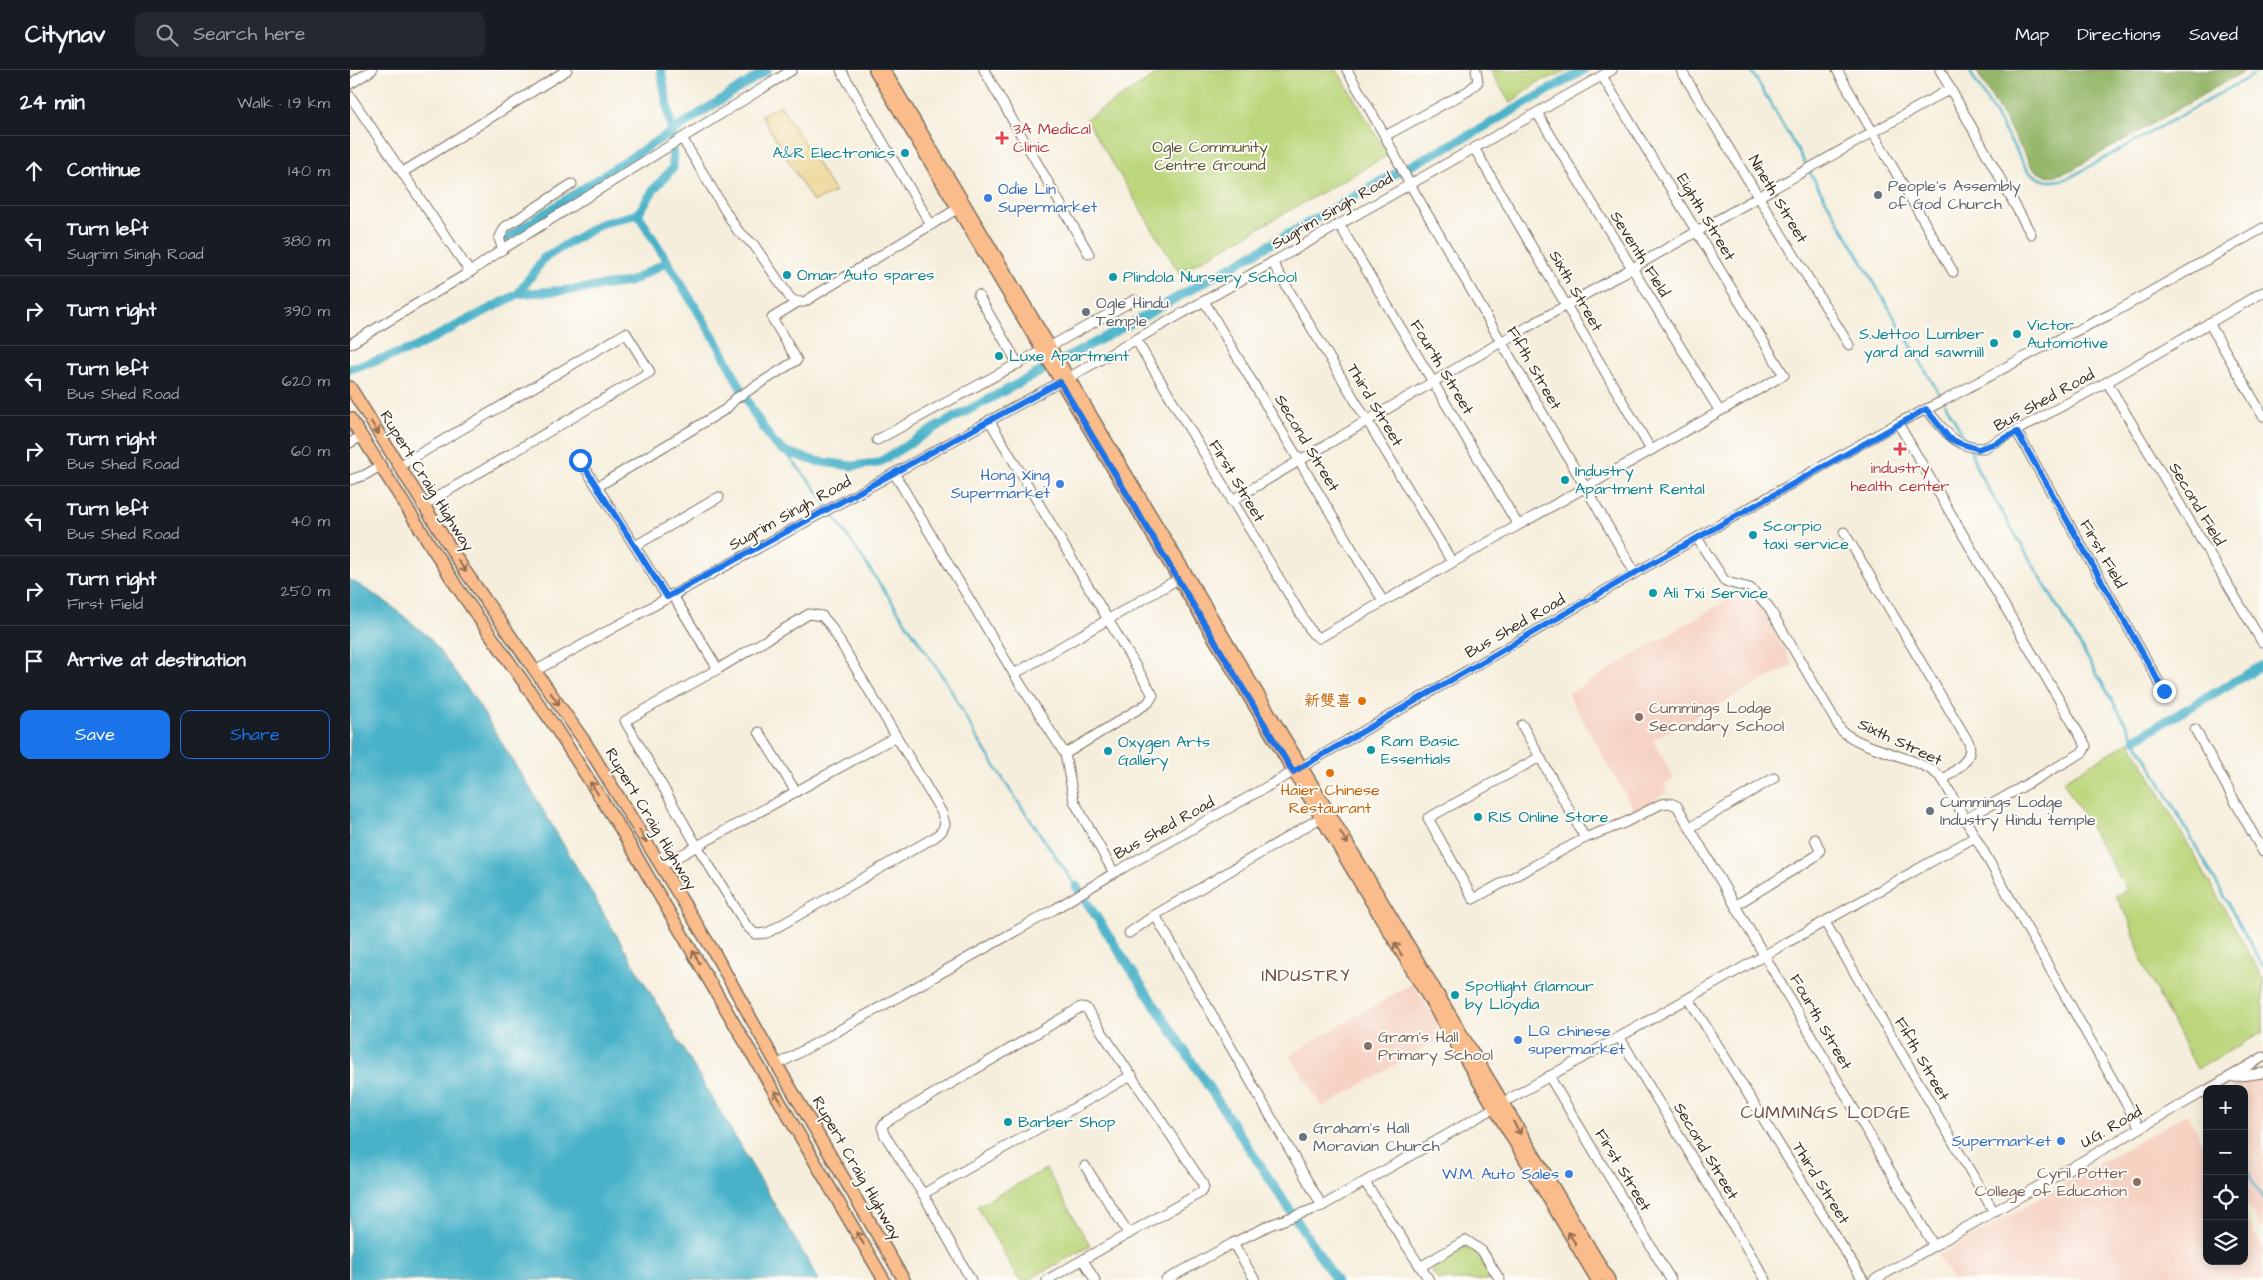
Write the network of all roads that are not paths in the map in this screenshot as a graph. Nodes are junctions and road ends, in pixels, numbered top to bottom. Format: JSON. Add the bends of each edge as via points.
{"nodes":[{"id":1,"x":372,"y":70,"type":"edge"},
{"id":2,"x":568,"y":70,"type":"edge"},
{"id":3,"x":792,"y":70,"type":"edge"},
{"id":4,"x":841,"y":70,"type":"edge"},
{"id":5,"x":875,"y":70,"type":"edge"},
{"id":6,"x":884,"y":70,"type":"edge"},
{"id":7,"x":1347,"y":70,"type":"edge"},
{"id":8,"x":1476,"y":70,"type":"edge"},
{"id":9,"x":1612,"y":70,"type":"edge"},
{"id":10,"x":1681,"y":70,"type":"edge"},
{"id":11,"x":1837,"y":70,"type":"edge"},
{"id":12,"x":1940,"y":70,"type":"edge"},
{"id":13,"x":988,"y":71,"type":"edge"},
{"id":14,"x":1602,"y":76,"type":"junction"},
{"id":15,"x":350,"y":84,"type":"edge"},
{"id":16,"x":1950,"y":89,"type":"junction"},
{"id":17,"x":350,"y":96,"type":"edge"},
{"id":18,"x":1536,"y":113,"type":"junction"},
{"id":19,"x":1873,"y":132,"type":"junction"},
{"id":20,"x":1385,"y":136,"type":"junction"},
{"id":21,"x":682,"y":138,"type":"junction"},
{"id":22,"x":1474,"y":148,"type":"junction"},
{"id":23,"x":403,"y":172,"type":"junction"},
{"id":24,"x":1408,"y":182,"type":"junction"},
{"id":25,"x":572,"y":184,"type":"dead end"},
{"id":26,"x":1759,"y":197,"type":"junction"},
{"id":27,"x":957,"y":209,"type":"junction"},
{"id":28,"x":1339,"y":224,"type":"junction"},
{"id":29,"x":931,"y":225,"type":"junction"},
{"id":30,"x":2263,"y":228,"type":"edge"},
{"id":31,"x":1697,"y":231,"type":"junction"},
{"id":32,"x":2030,"y":234,"type":"dead end"},
{"id":33,"x":503,"y":249,"type":"junction"},
{"id":34,"x":1089,"y":254,"type":"dead end"},
{"id":35,"x":1272,"y":262,"type":"junction"},
{"id":36,"x":1632,"y":268,"type":"junction"},
{"id":37,"x":470,"y":272,"type":"junction"},
{"id":38,"x":1952,"y":272,"type":"dead end"},
{"id":39,"x":2263,"y":292,"type":"edge"},
{"id":40,"x":978,"y":295,"type":"dead end"},
{"id":41,"x":1134,"y":300,"type":"dead end"},
{"id":42,"x":1204,"y":301,"type":"junction"},
{"id":43,"x":798,"y":302,"type":"junction"},
{"id":44,"x":1566,"y":305,"type":"junction"},
{"id":45,"x":2209,"y":323,"type":"junction"},
{"id":46,"x":1136,"y":340,"type":"junction"},
{"id":47,"x":1501,"y":342,"type":"junction"},
{"id":48,"x":350,"y":344,"type":"edge"},
{"id":49,"x":1849,"y":345,"type":"dead end"},
{"id":50,"x":1046,"y":350,"type":"junction"},
{"id":51,"x":1018,"y":364,"type":"junction"},
{"id":52,"x":1063,"y":379,"type":"junction"},
{"id":53,"x":1433,"y":382,"type":"junction"},
{"id":54,"x":2106,"y":382,"type":"junction"},
{"id":55,"x":350,"y":387,"type":"edge"},
{"id":56,"x":1926,"y":409,"type":"junction"},
{"id":57,"x":1719,"y":410,"type":"junction"},
{"id":58,"x":2263,"y":416,"type":"edge"},
{"id":59,"x":350,"y":418,"type":"edge"},
{"id":60,"x":989,"y":420,"type":"junction"},
{"id":61,"x":1367,"y":421,"type":"junction"},
{"id":62,"x":1898,"y":423,"type":"junction"},
{"id":63,"x":2017,"y":432,"type":"junction"},
{"id":64,"x":361,"y":436,"type":"junction"},
{"id":65,"x":877,"y":440,"type":"dead end"},
{"id":66,"x":350,"y":443,"type":"edge"},
{"id":67,"x":1651,"y":450,"type":"junction"},
{"id":68,"x":580,"y":460,"type":"dead end"},
{"id":69,"x":1300,"y":461,"type":"junction"},
{"id":70,"x":380,"y":466,"type":"junction"},
{"id":71,"x":398,"y":466,"type":"junction"},
{"id":72,"x":894,"y":473,"type":"junction"},
{"id":73,"x":350,"y":480,"type":"edge"},
{"id":74,"x":597,"y":487,"type":"junction"},
{"id":75,"x":1585,"y":487,"type":"junction"},
{"id":76,"x":719,"y":497,"type":"dead end"},
{"id":77,"x":1231,"y":501,"type":"junction"},
{"id":78,"x":422,"y":506,"type":"junction"},
{"id":79,"x":1518,"y":525,"type":"junction"},
{"id":80,"x":1844,"y":532,"type":"dead end"},
{"id":81,"x":1697,"y":538,"type":"junction"},
{"id":82,"x":635,"y":546,"type":"junction"},
{"id":83,"x":1452,"y":562,"type":"junction"},
{"id":84,"x":1635,"y":573,"type":"junction"},
{"id":85,"x":1178,"y":579,"type":"junction"},
{"id":86,"x":670,"y":596,"type":"junction"},
{"id":87,"x":1383,"y":601,"type":"junction"},
{"id":88,"x":1109,"y":620,"type":"junction"},
{"id":89,"x":2262,"y":642,"type":"dead end"},
{"id":90,"x":718,"y":669,"type":"junction"},
{"id":91,"x":535,"y":670,"type":"junction"},
{"id":92,"x":1014,"y":674,"type":"junction"},
{"id":93,"x":2164,"y":691,"type":"dead end"},
{"id":94,"x":1522,"y":725,"type":"dead end"},
{"id":95,"x":2194,"y":730,"type":"dead end"},
{"id":96,"x":759,"y":732,"type":"dead end"},
{"id":97,"x":894,"y":737,"type":"junction"},
{"id":98,"x":1065,"y":754,"type":"junction"},
{"id":99,"x":1540,"y":756,"type":"junction"},
{"id":100,"x":1297,"y":770,"type":"junction"},
{"id":101,"x":1774,"y":778,"type":"dead end"},
{"id":102,"x":1943,"y":780,"type":"junction"},
{"id":103,"x":796,"y":792,"type":"junction"},
{"id":104,"x":1320,"y":818,"type":"junction"},
{"id":105,"x":1966,"y":819,"type":"junction"},
{"id":106,"x":1691,"y":828,"type":"junction"},
{"id":107,"x":1975,"y":837,"type":"junction"},
{"id":108,"x":1585,"y":838,"type":"junction"},
{"id":109,"x":1815,"y":839,"type":"dead end"},
{"id":110,"x":698,"y":846,"type":"junction"},
{"id":111,"x":2263,"y":852,"type":"edge"},
{"id":112,"x":661,"y":866,"type":"junction"},
{"id":113,"x":1114,"y":873,"type":"junction"},
{"id":114,"x":1736,"y":905,"type":"junction"},
{"id":115,"x":1155,"y":915,"type":"junction"},
{"id":116,"x":1825,"y":922,"type":"junction"},
{"id":117,"x":1129,"y":934,"type":"dead end"},
{"id":118,"x":1766,"y":956,"type":"junction"},
{"id":119,"x":1689,"y":999,"type":"junction"},
{"id":120,"x":1620,"y":1038,"type":"junction"},
{"id":121,"x":2263,"y":1057,"type":"edge"},
{"id":122,"x":777,"y":1065,"type":"junction"},
{"id":123,"x":2263,"y":1073,"type":"edge"},
{"id":124,"x":1132,"y":1076,"type":"junction"},
{"id":125,"x":1549,"y":1076,"type":"junction"},
{"id":126,"x":2228,"y":1078,"type":"junction"},
{"id":127,"x":2215,"y":1085,"type":"edge"},
{"id":128,"x":2203,"y":1092,"type":"edge"},
{"id":129,"x":1498,"y":1105,"type":"junction"},
{"id":130,"x":2140,"y":1128,"type":"junction"},
{"id":131,"x":1085,"y":1166,"type":"dead end"},
{"id":132,"x":1365,"y":1182,"type":"junction"},
{"id":133,"x":922,"y":1194,"type":"junction"},
{"id":134,"x":1322,"y":1206,"type":"junction"},
{"id":135,"x":1994,"y":1212,"type":"junction"},
{"id":136,"x":1129,"y":1234,"type":"junction"},
{"id":137,"x":1233,"y":1243,"type":"junction"},
{"id":138,"x":1934,"y":1246,"type":"junction"},
{"id":139,"x":1083,"y":1260,"type":"junction"},
{"id":140,"x":1420,"y":1267,"type":"junction"},
{"id":141,"x":884,"y":1280,"type":"edge"},
{"id":142,"x":904,"y":1280,"type":"edge"},
{"id":143,"x":971,"y":1280,"type":"edge"},
{"id":144,"x":1047,"y":1280,"type":"edge"},
{"id":145,"x":1096,"y":1280,"type":"edge"},
{"id":146,"x":1166,"y":1280,"type":"edge"},
{"id":147,"x":1255,"y":1280,"type":"edge"},
{"id":148,"x":1429,"y":1280,"type":"edge"},
{"id":149,"x":1500,"y":1280,"type":"edge"},
{"id":150,"x":1597,"y":1280,"type":"edge"},
{"id":151,"x":1609,"y":1280,"type":"edge"},
{"id":152,"x":1671,"y":1280,"type":"edge"},
{"id":153,"x":1766,"y":1280,"type":"edge"},
{"id":154,"x":1864,"y":1280,"type":"edge"},
{"id":155,"x":1874,"y":1280,"type":"edge"}],
"edges":[{"from":1,"to":15,"type":"street"},
{"from":2,"to":23,"type":"street"},
{"from":3,"to":21,"type":"street"},
{"from":4,"to":29,"type":"street"},
{"from":5,"to":27,"type":"main road"},
{"from":6,"to":50,"type":"main road"},
{"from":7,"to":20,"type":"street","name":"Fifth Street"},
{"from":8,"to":20,"type":"street","via":[[1478,82],[1468,91]]},
{"from":9,"to":14,"type":"street","name":"Sugrim Singh Road"},
{"from":10,"to":26,"type":"street","name":"Nineth Street"},
{"from":11,"to":19,"type":"street"},
{"from":12,"to":16,"type":"street"},
{"from":13,"to":34,"type":"street"},
{"from":14,"to":18,"type":"street","name":"Sugrim Singh Road"},
{"from":14,"to":31,"type":"street","name":"Eighth Street"},
{"from":16,"to":19,"type":"street"},
{"from":16,"to":32,"type":"street"},
{"from":17,"to":23,"type":"street"},
{"from":18,"to":22,"type":"street","name":"Sugrim Singh Road"},
{"from":18,"to":36,"type":"street","name":"Seventh Field"},
{"from":19,"to":26,"type":"street"},
{"from":19,"to":38,"type":"street"},
{"from":20,"to":24,"type":"street","name":"Fifth Street"},
{"from":21,"to":33,"type":"street"},
{"from":21,"to":43,"type":"street","via":[[738,231],[754,245],[791,298]]},
{"from":22,"to":24,"type":"street","name":"Sugrim Singh Road"},
{"from":22,"to":44,"type":"street","name":"Sixth Street"},
{"from":23,"to":37,"type":"street"},
{"from":24,"to":28,"type":"street","name":"Sugrim Singh Road"},
{"from":24,"to":47,"type":"street","name":"Fifth Street"},
{"from":25,"to":33,"type":"street","via":[[505,227],[499,239]]},
{"from":26,"to":31,"type":"street"},
{"from":26,"to":49,"type":"street","name":"Nineth Street"},
{"from":27,"to":29,"type":"street"},
{"from":27,"to":50,"type":"main road"},
{"from":28,"to":35,"type":"street","name":"Sugrim Singh Road"},
{"from":28,"to":53,"type":"street","name":"Fourth Street"},
{"from":29,"to":43,"type":"street","via":[[804,302]]},
{"from":30,"to":56,"type":"street","via":[[2113,313]]},
{"from":31,"to":36,"type":"street"},
{"from":31,"to":57,"type":"street","name":"Eighth Street","via":[[1784,375]]},
{"from":33,"to":37,"type":"street"},
{"from":35,"to":42,"type":"street","name":"Sugrim Singh Road"},
{"from":35,"to":61,"type":"street","name":"Third Street"},
{"from":36,"to":44,"type":"street"},
{"from":36,"to":57,"type":"street","name":"Seventh Field"},
{"from":37,"to":48,"type":"street"},
{"from":39,"to":45,"type":"street","name":"Bus Shed Road"},
{"from":40,"to":51,"type":"street"},
{"from":41,"to":50,"type":"street"},
{"from":42,"to":46,"type":"street","name":"Sugrim Singh Road"},
{"from":42,"to":69,"type":"street","name":"Second Street"},
{"from":43,"to":74,"type":"street","via":[[772,318],[797,360],[735,399],[726,409]]},
{"from":44,"to":47,"type":"street"},
{"from":44,"to":67,"type":"street","name":"Sixth Street"},
{"from":45,"to":54,"type":"street","name":"Bus Shed Road"},
{"from":45,"to":58,"type":"street"},
{"from":46,"to":52,"type":"street","name":"Sugrim Singh Road"},
{"from":46,"to":77,"type":"street","name":"First Street"},
{"from":47,"to":53,"type":"street"},
{"from":47,"to":75,"type":"street","name":"Fifth Street"},
{"from":50,"to":51,"type":"street"},
{"from":50,"to":52,"type":"main road"},
{"from":51,"to":65,"type":"street"},
{"from":52,"to":60,"type":"street","name":"Sugrim Singh Road"},
{"from":52,"to":85,"type":"main road"},
{"from":52,"to":100,"type":"main road"},
{"from":53,"to":61,"type":"street"},
{"from":53,"to":79,"type":"street","name":"Fourth Street"},
{"from":54,"to":63,"type":"street","name":"Bus Shed Road"},
{"from":54,"to":89,"type":"street","name":"Second Field"},
{"from":55,"to":71,"type":"main road","name":"Rupert Craig Highway","one_way":true},
{"from":56,"to":62,"type":"street","name":"Bus Shed Road"},
{"from":56,"to":63,"type":"street","name":"Bus Shed Road","via":[[1949,438],[1978,449]]},
{"from":57,"to":67,"type":"street"},
{"from":59,"to":64,"type":"main road","name":"Rupert Craig Highway"},
{"from":60,"to":72,"type":"street","name":"Sugrim Singh Road"},
{"from":60,"to":88,"type":"street"},
{"from":61,"to":69,"type":"street"},
{"from":61,"to":83,"type":"street","name":"Third Street"},
{"from":62,"to":81,"type":"street","name":"Bus Shed Road"},
{"from":62,"to":105,"type":"street","via":[[2086,746],[2083,752]]},
{"from":63,"to":93,"type":"street","name":"First Field"},
{"from":64,"to":66,"type":"street"},
{"from":64,"to":70,"type":"main road","name":"Rupert Craig Highway"},
{"from":67,"to":75,"type":"street"},
{"from":68,"to":74,"type":"street"},
{"from":69,"to":77,"type":"street"},
{"from":69,"to":87,"type":"street","name":"Second Street"},
{"from":70,"to":73,"type":"street"},
{"from":141,"to":70,"type":"main road","name":"Rupert Craig Highway","one_way":true,"via":[[620,828],[553,724],[457,587]]},
{"from":71,"to":78,"type":"main road","name":"Rupert Craig Highway"},
{"from":71,"to":78,"type":"street","via":[[626,333],[636,348],[650,372]]},
{"from":72,"to":86,"type":"street","name":"Sugrim Singh Road"},
{"from":72,"to":92,"type":"street"},
{"from":74,"to":82,"type":"street"},
{"from":75,"to":79,"type":"street"},
{"from":75,"to":84,"type":"street","name":"Fifth Street"},
{"from":76,"to":82,"type":"street"},
{"from":77,"to":87,"type":"street","name":"First Street","via":[[1316,637],[1320,638]]},
{"from":78,"to":91,"type":"main road","name":"Rupert Craig Highway","one_way":true},
{"from":79,"to":83,"type":"street"},
{"from":80,"to":102,"type":"street","via":[[1969,743],[1968,758]]},
{"from":81,"to":84,"type":"street","name":"Bus Shed Road"},
{"from":81,"to":102,"type":"street","name":"Sixth Street","via":[[1724,580],[1750,588],[1768,606],[1844,733],[1931,770]]},
{"from":82,"to":86,"type":"street"},
{"from":83,"to":87,"type":"street"},
{"from":84,"to":100,"type":"street","name":"Bus Shed Road"},
{"from":85,"to":88,"type":"street"},
{"from":85,"to":100,"type":"main road"},
{"from":86,"to":90,"type":"street"},
{"from":86,"to":91,"type":"street","name":"Sugrim Singh Road"},
{"from":88,"to":92,"type":"street"},
{"from":88,"to":98,"type":"street","via":[[1153,697]]},
{"from":90,"to":97,"type":"street","via":[[803,616],[814,614],[826,619],[830,625]]},
{"from":90,"to":110,"type":"street","via":[[626,721]]},
{"from":91,"to":112,"type":"main road","name":"Rupert Craig Highway","one_way":true,"via":[[585,742]]},
{"from":92,"to":98,"type":"street"},
{"from":94,"to":99,"type":"street"},
{"from":95,"to":111,"type":"street"},
{"from":96,"to":103,"type":"street"},
{"from":97,"to":103,"type":"street"},
{"from":97,"to":110,"type":"street","via":[[942,813],[944,828],[935,837],[767,933],[755,934],[750,930]]},
{"from":98,"to":113,"type":"street","via":[[1074,801]]},
{"from":99,"to":108,"type":"street"},
{"from":99,"to":108,"type":"street","via":[[1428,818],[1432,826],[1473,899]]},
{"from":100,"to":104,"type":"main road"},
{"from":100,"to":113,"type":"street","name":"Bus Shed Road"},
{"from":100,"to":129,"type":"main road","one_way":true},
{"from":101,"to":106,"type":"street"},
{"from":102,"to":105,"type":"street","name":"Sixth Street"},
{"from":103,"to":110,"type":"street"},
{"from":104,"to":115,"type":"street"},
{"from":129,"to":104,"type":"main road","one_way":true},
{"from":105,"to":107,"type":"street","name":"Sixth Street"},
{"from":106,"to":108,"type":"street","name":"Fourth Street","via":[[1674,804],[1661,804]]},
{"from":106,"to":114,"type":"street","name":"Fourth Street"},
{"from":107,"to":116,"type":"street"},
{"from":107,"to":130,"type":"street","name":"Sixth Street"},
{"from":109,"to":114,"type":"street","via":[[1820,850],[1816,856]]},
{"from":110,"to":112,"type":"street"},
{"from":112,"to":122,"type":"main road","name":"Rupert Craig Highway"},
{"from":113,"to":122,"type":"street","name":"Bus Shed Road"},
{"from":114,"to":118,"type":"street","name":"Fourth Street"},
{"from":115,"to":117,"type":"street"},
{"from":115,"to":134,"type":"street"},
{"from":116,"to":118,"type":"street"},
{"from":116,"to":135,"type":"street","name":"Fifth Street"},
{"from":118,"to":119,"type":"street"},
{"from":118,"to":138,"type":"street","name":"Fourth Street"},
{"from":119,"to":120,"type":"street"},
{"from":119,"to":154,"type":"street","name":"Third Street"},
{"from":120,"to":125,"type":"street"},
{"from":120,"to":153,"type":"street","name":"Second Street"},
{"from":121,"to":126,"type":"street","name":"U.G. Road"},
{"from":122,"to":142,"type":"main road","name":"Rupert Craig Highway"},
{"from":123,"to":126,"type":"street"},
{"from":124,"to":133,"type":"street"},
{"from":124,"to":133,"type":"street","via":[[1086,1008],[1081,1007],[886,1122],[882,1127],[884,1134]]},
{"from":124,"to":136,"type":"street","via":[[1204,1188]]},
{"from":125,"to":129,"type":"street"},
{"from":125,"to":152,"type":"street","name":"First Street"},
{"from":126,"to":127,"type":"street","name":"U.G. Road"},
{"from":128,"to":130,"type":"street","name":"U.G. Road"},
{"from":129,"to":132,"type":"street"},
{"from":150,"to":129,"type":"main road","one_way":true},
{"from":129,"to":151,"type":"main road","one_way":true},
{"from":130,"to":135,"type":"street","name":"U.G. Road"},
{"from":131,"to":136,"type":"street"},
{"from":132,"to":134,"type":"street"},
{"from":132,"to":140,"type":"street"},
{"from":133,"to":143,"type":"street"},
{"from":134,"to":137,"type":"street"},
{"from":135,"to":138,"type":"street","name":"U.G. Road"},
{"from":136,"to":139,"type":"street"},
{"from":137,"to":146,"type":"street"},
{"from":137,"to":147,"type":"street"},
{"from":138,"to":155,"type":"street","name":"U.G. Road"},
{"from":139,"to":144,"type":"street"},
{"from":139,"to":145,"type":"street"},
{"from":140,"to":148,"type":"street"},
{"from":140,"to":149,"type":"street","via":[[1466,1240],[1482,1251]]}]}
